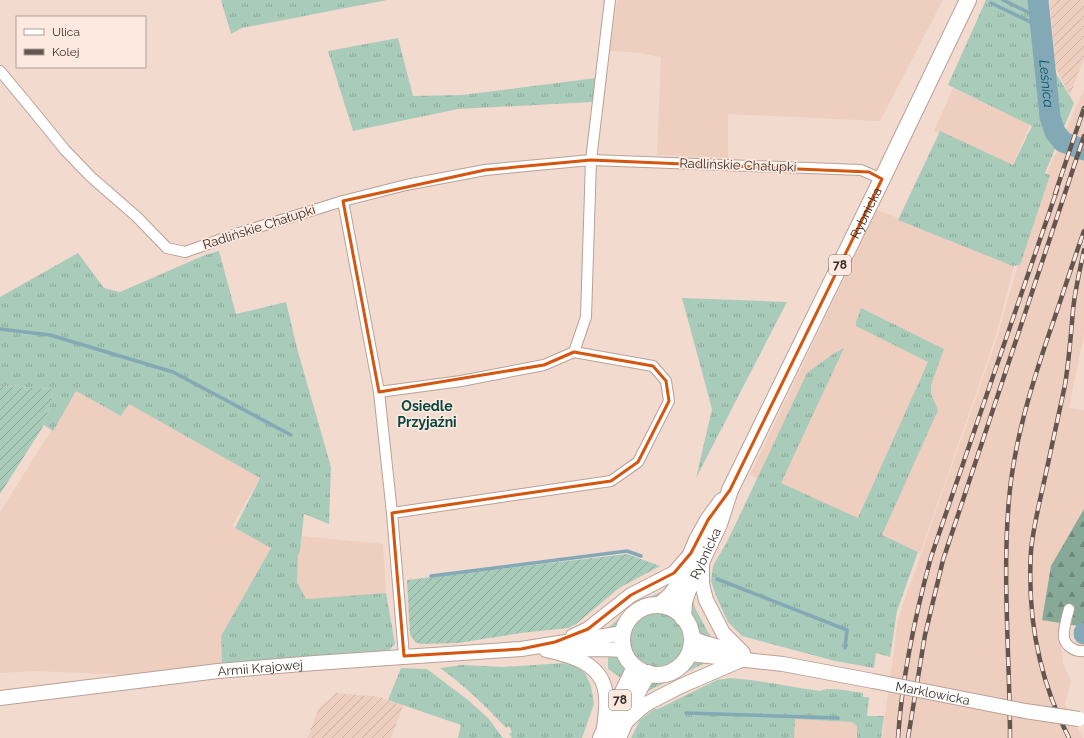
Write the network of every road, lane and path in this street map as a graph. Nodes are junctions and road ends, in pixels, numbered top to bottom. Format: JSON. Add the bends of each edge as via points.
{"nodes":[{"id":1,"x":610,"y":0,"type":"edge"},
{"id":2,"x":968,"y":0,"type":"edge"},
{"id":3,"x":0,"y":71,"type":"edge"},
{"id":4,"x":591,"y":160,"type":"junction"},
{"id":5,"x":882,"y":179,"type":"junction"},
{"id":6,"x":343,"y":201,"type":"junction"},
{"id":7,"x":574,"y":352,"type":"junction"},
{"id":8,"x":379,"y":392,"type":"junction"},
{"id":9,"x":392,"y":513,"type":"junction"},
{"id":10,"x":696,"y":556,"type":"junction"},
{"id":11,"x":660,"y":605,"type":"junction"},
{"id":12,"x":1069,"y":609,"type":"dead end"},
{"id":13,"x":684,"y":618,"type":"junction"},
{"id":14,"x":622,"y":633,"type":"junction"},
{"id":15,"x":692,"y":638,"type":"junction"},
{"id":16,"x":551,"y":646,"type":"junction"},
{"id":17,"x":624,"y":650,"type":"junction"},
{"id":18,"x":1084,"y":651,"type":"edge"},
{"id":19,"x":689,"y":654,"type":"junction"},
{"id":20,"x":404,"y":656,"type":"junction"},
{"id":21,"x":742,"y":657,"type":"junction"},
{"id":22,"x":641,"y":670,"type":"junction"},
{"id":23,"x":0,"y":698,"type":"edge"},
{"id":24,"x":1084,"y":720,"type":"edge"},
{"id":25,"x":612,"y":733,"type":"edge"}],
"edges":[{"from":1,"to":4,"type":"street"},
{"from":2,"to":5,"type":"main road","name":"Rybnicka","number":"78"},
{"from":3,"to":6,"type":"street","name":"Radlińskie Chałupki","via":[[64,150],[138,217],[167,248],[184,252]]},
{"from":4,"to":5,"type":"street","name":"Radlińskie Chałupki","via":[[861,170]]},
{"from":4,"to":6,"type":"street","name":"Radlińskie Chałupki","via":[[485,170],[406,185]]},
{"from":4,"to":7,"type":"street","via":[[586,317]]},
{"from":5,"to":10,"type":"main road","name":"Rybnicka","number":"78","via":[[730,490],[719,524]]},
{"from":6,"to":8,"type":"street"},
{"from":7,"to":8,"type":"street","via":[[544,365],[461,381]]},
{"from":7,"to":9,"type":"street","via":[[653,366],[666,381],[669,401],[638,462],[611,481]]},
{"from":8,"to":9,"type":"street"},
{"from":9,"to":20,"type":"street"},
{"from":10,"to":11,"type":"main road","name":"Rybnicka","number":"78","via":[[671,596]]},
{"from":10,"to":13,"type":"main road","name":"Rybnicka","number":"78","via":[[684,602]]},
{"from":10,"to":16,"type":"main road","via":[[674,573],[631,595],[588,629]]},
{"from":10,"to":21,"type":"main road","via":[[706,600],[723,633]]},
{"from":11,"to":13,"type":"main road","via":[[675,610]]},
{"from":11,"to":14,"type":"main road","via":[[649,606],[636,612]]},
{"from":12,"to":18,"type":"street","via":[[1064,638],[1069,647]]},
{"from":13,"to":15,"type":"main road","number":"78"},
{"from":14,"to":16,"type":"main road","name":"Armii Krajowej"},
{"from":14,"to":17,"type":"main road"},
{"from":15,"to":19,"type":"main road"},
{"from":15,"to":21,"type":"main road","name":"Marklowicka"},
{"from":16,"to":17,"type":"main road","name":"Armii Krajowej"},
{"from":16,"to":20,"type":"main road","name":"Armii Krajowej"},
{"from":16,"to":25,"type":"main road","via":[[580,659],[597,673],[606,693]]},
{"from":17,"to":22,"type":"main road","via":[[628,659]]},
{"from":19,"to":21,"type":"main road","name":"Marklowicka"},
{"from":19,"to":22,"type":"main road","via":[[673,671],[662,674]]},
{"from":20,"to":23,"type":"main road","name":"Armii Krajowej","via":[[218,671]]},
{"from":21,"to":24,"type":"main road","name":"Marklowicka","bridge":true},
{"from":21,"to":25,"type":"main road","via":[[648,703]]},
{"from":22,"to":25,"type":"main road","number":"78"}]}
